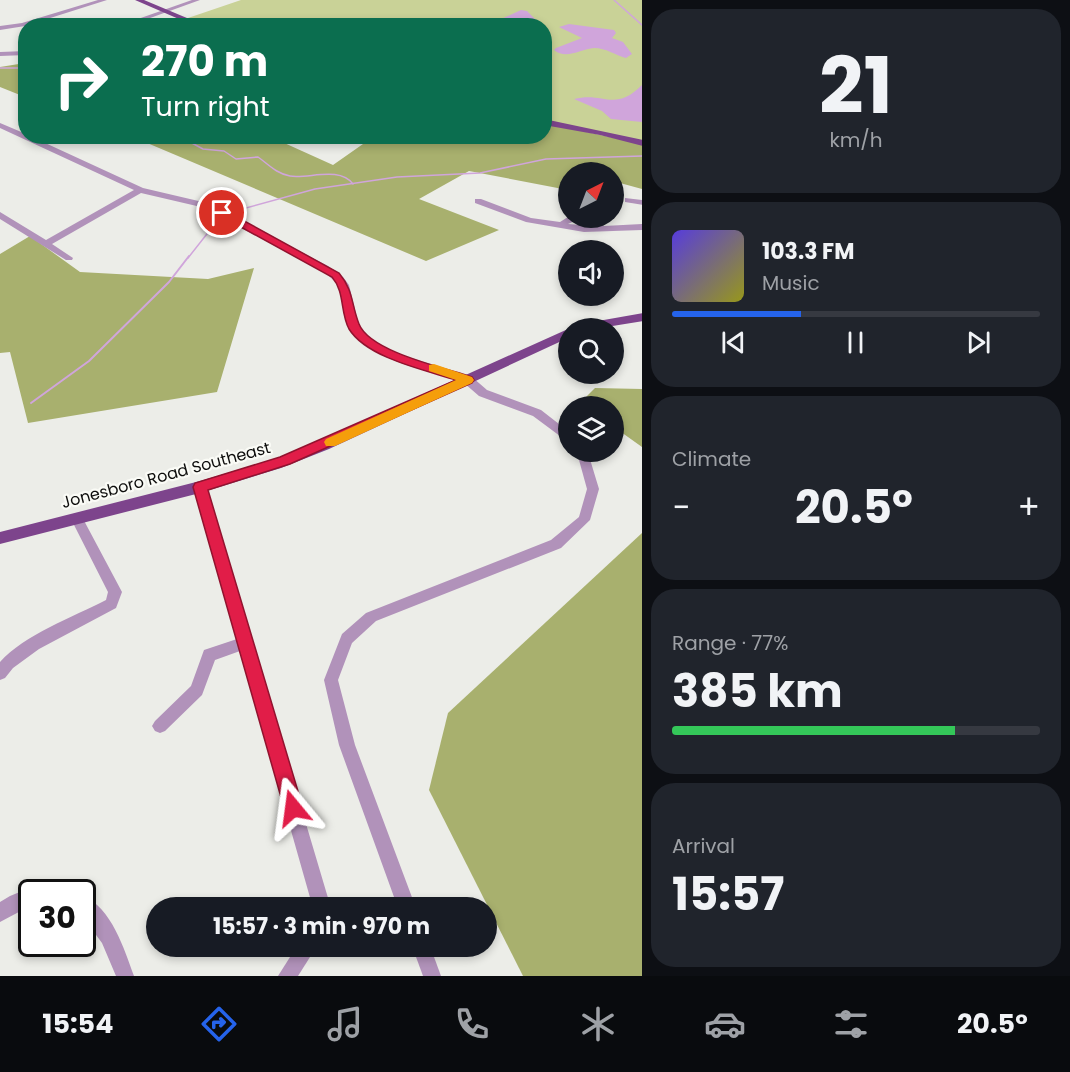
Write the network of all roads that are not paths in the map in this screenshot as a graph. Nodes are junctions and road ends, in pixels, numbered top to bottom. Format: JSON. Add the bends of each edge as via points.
{"nodes":[{"id":1,"x":104,"y":0,"type":"edge"},
{"id":2,"x":138,"y":0,"type":"edge"},
{"id":3,"x":198,"y":0,"type":"edge"},
{"id":4,"x":166,"y":11,"type":"junction"},
{"id":5,"x":47,"y":18,"type":"edge"},
{"id":6,"x":145,"y":18,"type":"edge"},
{"id":7,"x":183,"y":18,"type":"edge"},
{"id":8,"x":18,"y":26,"type":"edge"},
{"id":9,"x":0,"y":28,"type":"edge"},
{"id":10,"x":18,"y":53,"type":"edge"},
{"id":11,"x":0,"y":54,"type":"edge"},
{"id":12,"x":552,"y":123,"type":"edge"},
{"id":13,"x":0,"y":124,"type":"edge"},
{"id":14,"x":18,"y":133,"type":"edge"},
{"id":15,"x":642,"y":143,"type":"edge"},
{"id":16,"x":40,"y":144,"type":"edge"},
{"id":17,"x":140,"y":190,"type":"junction"},
{"id":18,"x":628,"y":200,"type":"dead end"},
{"id":19,"x":478,"y":201,"type":"dead end"},
{"id":20,"x":642,"y":203,"type":"edge"},
{"id":21,"x":0,"y":215,"type":"edge"},
{"id":22,"x":642,"y":227,"type":"edge"},
{"id":23,"x":47,"y":243,"type":"junction"},
{"id":24,"x":69,"y":258,"type":"dead end"},
{"id":25,"x":642,"y":317,"type":"edge"},
{"id":26,"x":624,"y":320,"type":"edge"},
{"id":27,"x":558,"y":338,"type":"edge"},
{"id":28,"x":468,"y":380,"type":"junction"},
{"id":29,"x":558,"y":429,"type":"edge"},
{"id":30,"x":586,"y":462,"type":"edge"},
{"id":31,"x":200,"y":487,"type":"junction"},
{"id":32,"x":77,"y":519,"type":"junction"},
{"id":33,"x":0,"y":538,"type":"edge"},
{"id":34,"x":245,"y":643,"type":"junction"},
{"id":35,"x":0,"y":673,"type":"edge"},
{"id":36,"x":160,"y":726,"type":"dead end"},
{"id":37,"x":319,"y":897,"type":"edge"},
{"id":38,"x":403,"y":897,"type":"edge"},
{"id":39,"x":18,"y":901,"type":"edge"},
{"id":40,"x":0,"y":913,"type":"edge"},
{"id":41,"x":96,"y":916,"type":"edge"},
{"id":42,"x":300,"y":957,"type":"edge"},
{"id":43,"x":426,"y":957,"type":"edge"},
{"id":44,"x":125,"y":976,"type":"edge"},
{"id":45,"x":287,"y":976,"type":"edge"},
{"id":46,"x":432,"y":976,"type":"edge"}],
"edges":[{"from":1,"to":5,"type":"street"},
{"from":2,"to":4,"type":"main road"},
{"from":3,"to":4,"type":"street"},
{"from":4,"to":6,"type":"street"},
{"from":4,"to":7,"type":"main road"},
{"from":8,"to":9,"type":"street"},
{"from":10,"to":11,"type":"street"},
{"from":12,"to":15,"type":"main road"},
{"from":13,"to":14,"type":"street"},
{"from":16,"to":17,"type":"street"},
{"from":17,"to":23,"type":"street"},
{"from":17,"to":28,"type":"street","via":[[204,205],[325,268],[344,285],[354,327],[367,342],[391,355]]},
{"from":18,"to":20,"type":"street"},
{"from":19,"to":22,"type":"street","via":[[529,220],[584,229]]},
{"from":21,"to":23,"type":"street"},
{"from":23,"to":24,"type":"street"},
{"from":25,"to":26,"type":"main road"},
{"from":27,"to":28,"type":"main road","name":"Jonesboro Road Southeast"},
{"from":28,"to":29,"type":"street","via":[[483,393],[537,413]]},
{"from":28,"to":31,"type":"main road","name":"Jonesboro Road Southeast","via":[[285,461]]},
{"from":30,"to":38,"type":"street","via":[[593,489],[584,520],[556,544],[371,617],[347,639],[331,680],[347,745]]},
{"from":31,"to":32,"type":"main road","name":"Jonesboro Road Southeast"},
{"from":31,"to":34,"type":"street"},
{"from":32,"to":33,"type":"main road","name":"Jonesboro Road Southeast"},
{"from":32,"to":35,"type":"street","via":[[115,592],[111,604],[25,651]]},
{"from":34,"to":36,"type":"street","via":[[209,655],[197,690]]},
{"from":34,"to":37,"type":"street"},
{"from":39,"to":40,"type":"street"},
{"from":41,"to":44,"type":"street","via":[[111,938]]},
{"from":42,"to":45,"type":"street"},
{"from":43,"to":46,"type":"street"}]}
